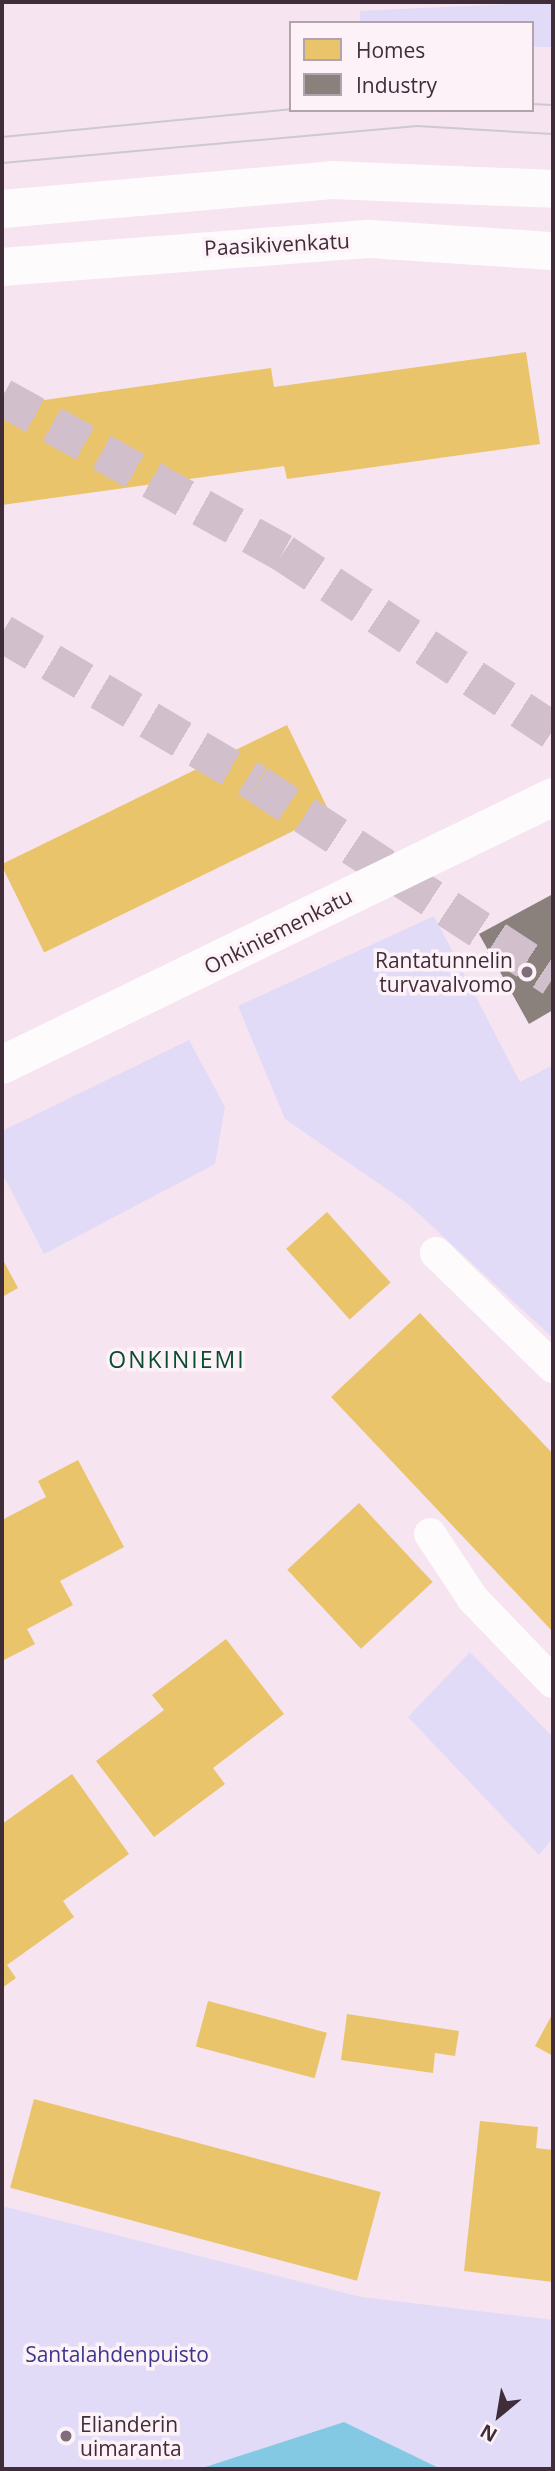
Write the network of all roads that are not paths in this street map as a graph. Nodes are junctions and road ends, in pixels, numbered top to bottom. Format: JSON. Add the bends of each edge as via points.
{"nodes":[{"id":1,"x":553,"y":189,"type":"edge"},
{"id":2,"x":2,"y":209,"type":"edge"},
{"id":3,"x":553,"y":251,"type":"edge"},
{"id":4,"x":2,"y":267,"type":"edge"},
{"id":5,"x":553,"y":797,"type":"edge"},
{"id":6,"x":2,"y":1065,"type":"edge"},
{"id":7,"x":436,"y":1253,"type":"dead end"},
{"id":8,"x":553,"y":1367,"type":"edge"},
{"id":9,"x":430,"y":1534,"type":"dead end"},
{"id":10,"x":553,"y":1682,"type":"edge"}],
"edges":[{"from":1,"to":2,"type":"main road","via":[[332,180]]},
{"from":3,"to":4,"type":"main road","name":"Paasikivenkatu","via":[[370,239]]},
{"from":5,"to":6,"type":"main road","name":"Onkiniemenkatu"},
{"from":7,"to":8,"type":"lane"},
{"from":9,"to":10,"type":"lane","via":[[473,1599]]}]}
